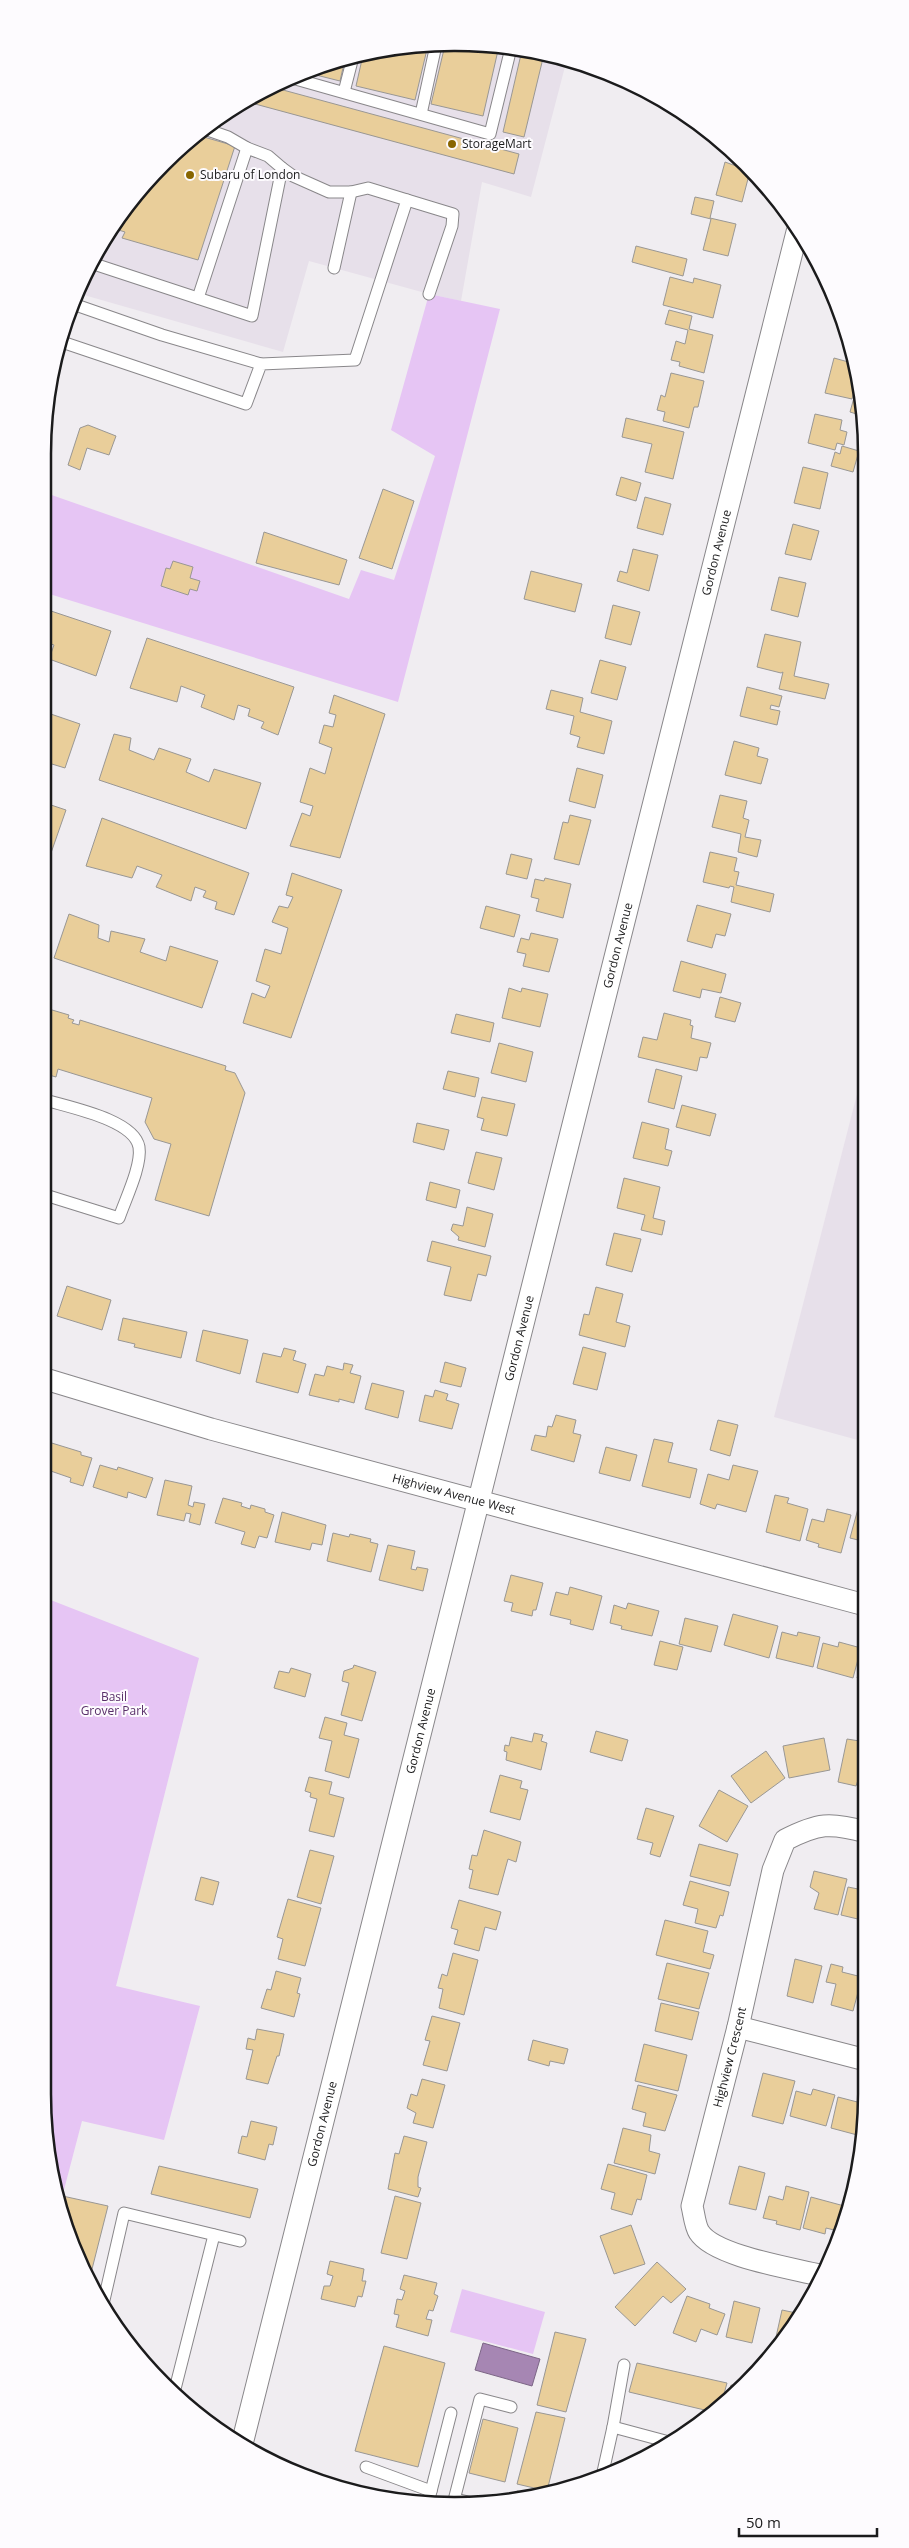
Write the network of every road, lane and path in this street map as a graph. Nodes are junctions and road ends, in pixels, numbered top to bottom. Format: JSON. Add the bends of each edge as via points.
{"nodes":[{"id":1,"x":434,"y":52,"type":"edge"},
{"id":2,"x":509,"y":55,"type":"edge"},
{"id":3,"x":351,"y":65,"type":"edge"},
{"id":4,"x":303,"y":81,"type":"edge"},
{"id":5,"x":344,"y":92,"type":"junction"},
{"id":6,"x":420,"y":114,"type":"junction"},
{"id":7,"x":213,"y":132,"type":"edge"},
{"id":8,"x":247,"y":148,"type":"junction"},
{"id":9,"x":282,"y":168,"type":"junction"},
{"id":10,"x":351,"y":192,"type":"junction"},
{"id":11,"x":407,"y":200,"type":"junction"},
{"id":12,"x":795,"y":239,"type":"edge"},
{"id":13,"x":99,"y":265,"type":"edge"},
{"id":14,"x":334,"y":268,"type":"dead end"},
{"id":15,"x":429,"y":294,"type":"dead end"},
{"id":16,"x":198,"y":298,"type":"junction"},
{"id":17,"x":80,"y":306,"type":"edge"},
{"id":18,"x":67,"y":345,"type":"edge"},
{"id":19,"x":261,"y":364,"type":"junction"},
{"id":20,"x":51,"y":1102,"type":"edge"},
{"id":21,"x":51,"y":1197,"type":"edge"},
{"id":22,"x":51,"y":1381,"type":"edge"},
{"id":23,"x":479,"y":1503,"type":"junction"},
{"id":24,"x":858,"y":1603,"type":"edge"},
{"id":25,"x":858,"y":1830,"type":"edge"},
{"id":26,"x":738,"y":2027,"type":"junction"},
{"id":27,"x":858,"y":2058,"type":"edge"},
{"id":28,"x":214,"y":2235,"type":"junction"},
{"id":29,"x":240,"y":2242,"type":"dead end"},
{"id":30,"x":815,"y":2274,"type":"edge"},
{"id":31,"x":105,"y":2295,"type":"edge"},
{"id":32,"x":624,"y":2365,"type":"dead end"},
{"id":33,"x":176,"y":2385,"type":"edge"},
{"id":34,"x":511,"y":2407,"type":"dead end"},
{"id":35,"x":451,"y":2413,"type":"dead end"},
{"id":36,"x":613,"y":2427,"type":"junction"},
{"id":37,"x":244,"y":2437,"type":"edge"},
{"id":38,"x":661,"y":2440,"type":"edge"},
{"id":39,"x":366,"y":2467,"type":"dead end"},
{"id":40,"x":604,"y":2468,"type":"edge"},
{"id":41,"x":428,"y":2496,"type":"edge"},
{"id":42,"x":430,"y":2497,"type":"edge"},
{"id":43,"x":455,"y":2497,"type":"edge"}],
"edges":[{"from":1,"to":6,"type":"lane"},
{"from":2,"to":6,"type":"lane","via":[[490,134]]},
{"from":3,"to":5,"type":"lane"},
{"from":4,"to":5,"type":"lane"},
{"from":5,"to":6,"type":"lane"},
{"from":7,"to":8,"type":"lane"},
{"from":8,"to":9,"type":"lane","via":[[268,156]]},
{"from":8,"to":16,"type":"lane"},
{"from":9,"to":10,"type":"lane","via":[[329,192]]},
{"from":9,"to":16,"type":"lane","via":[[252,316]]},
{"from":10,"to":11,"type":"lane","via":[[368,188]]},
{"from":10,"to":14,"type":"lane"},
{"from":11,"to":15,"type":"lane","via":[[453,214]]},
{"from":11,"to":19,"type":"lane","via":[[355,360]]},
{"from":12,"to":23,"type":"street","name":"Gordon Avenue"},
{"from":13,"to":16,"type":"lane"},
{"from":17,"to":19,"type":"lane"},
{"from":18,"to":19,"type":"lane","via":[[246,404]]},
{"from":20,"to":21,"type":"lane","via":[[120,1124],[131,1132],[139,1147],[136,1170],[119,1218]]},
{"from":22,"to":23,"type":"street","name":"Highview Avenue West"},
{"from":23,"to":24,"type":"street","name":"Highview Avenue West"},
{"from":23,"to":37,"type":"street","name":"Gordon Avenue"},
{"from":25,"to":26,"type":"street","name":"Highview Crescent","via":[[840,1824],[810,1827],[785,1840],[773,1870]]},
{"from":26,"to":27,"type":"street"},
{"from":26,"to":30,"type":"street","name":"Highview Crescent","via":[[692,2206],[700,2232],[716,2247]]},
{"from":28,"to":29,"type":"lane"},
{"from":28,"to":31,"type":"lane","via":[[124,2213]]},
{"from":28,"to":33,"type":"lane"},
{"from":32,"to":36,"type":"lane"},
{"from":34,"to":43,"type":"lane","via":[[480,2399]]},
{"from":35,"to":42,"type":"lane"},
{"from":36,"to":38,"type":"lane"},
{"from":36,"to":40,"type":"lane"},
{"from":39,"to":41,"type":"lane"}]}
